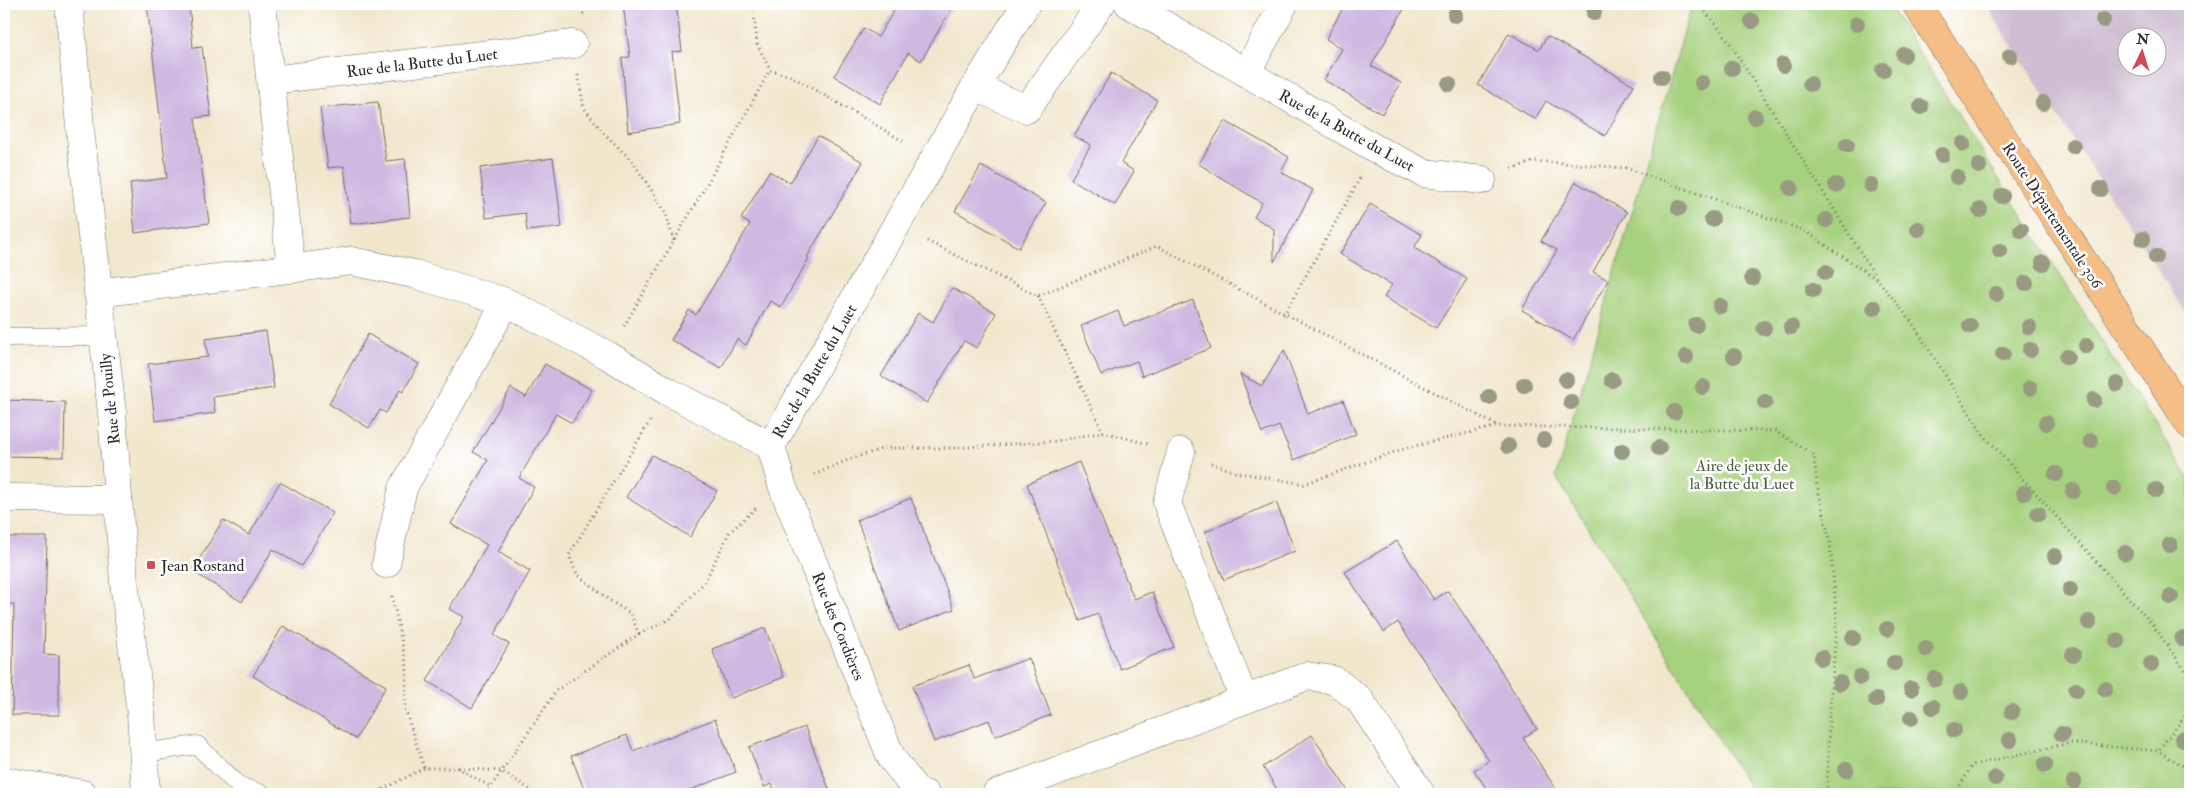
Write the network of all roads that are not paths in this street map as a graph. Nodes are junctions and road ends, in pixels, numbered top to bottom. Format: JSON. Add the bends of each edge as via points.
{"nodes":[{"id":1,"x":69,"y":4,"type":"edge"},
{"id":2,"x":262,"y":4,"type":"edge"},
{"id":3,"x":1026,"y":4,"type":"edge"},
{"id":4,"x":1101,"y":4,"type":"edge"},
{"id":5,"x":1129,"y":4,"type":"edge"},
{"id":6,"x":1284,"y":4,"type":"edge"},
{"id":7,"x":1916,"y":4,"type":"edge"},
{"id":8,"x":573,"y":44,"type":"road end"},
{"id":9,"x":1246,"y":73,"type":"junction"},
{"id":10,"x":271,"y":80,"type":"junction"},
{"id":11,"x":975,"y":87,"type":"junction"},
{"id":12,"x":1482,"y":180,"type":"road end"},
{"id":13,"x":291,"y":267,"type":"junction"},
{"id":14,"x":98,"y":293,"type":"junction"},
{"id":15,"x":506,"y":302,"type":"junction"},
{"id":16,"x":103,"y":336,"type":"junction"},
{"id":17,"x":4,"y":337,"type":"edge"},
{"id":18,"x":2190,"y":425,"type":"edge"},
{"id":19,"x":771,"y":446,"type":"junction"},
{"id":20,"x":1181,"y":452,"type":"road end"},
{"id":21,"x":4,"y":498,"type":"edge"},
{"id":22,"x":118,"y":499,"type":"junction"},
{"id":23,"x":386,"y":564,"type":"road end"},
{"id":24,"x":1244,"y":699,"type":"junction"},
{"id":25,"x":144,"y":754,"type":"junction"},
{"id":26,"x":4,"y":781,"type":"edge"},
{"id":27,"x":83,"y":794,"type":"edge"},
{"id":28,"x":146,"y":794,"type":"edge"},
{"id":29,"x":262,"y":794,"type":"edge"},
{"id":30,"x":925,"y":794,"type":"edge"},
{"id":31,"x":996,"y":794,"type":"edge"},
{"id":32,"x":1421,"y":794,"type":"edge"}],
"edges":[{"from":1,"to":14,"type":"street","name":"Rue de Pouilly"},
{"from":2,"to":10,"type":"street"},
{"from":3,"to":11,"type":"street","name":"Rue de la Butte du Luet"},
{"from":4,"to":11,"type":"street","via":[[1027,109]]},
{"from":5,"to":9,"type":"street","name":"Rue de la Butte du Luet"},
{"from":6,"to":9,"type":"street"},
{"from":7,"to":18,"type":"main road","name":"Route Départementale 306"},
{"from":8,"to":10,"type":"street","name":"Rue de la Butte du Luet"},
{"from":9,"to":12,"type":"street","name":"Rue de la Butte du Luet","via":[[1376,149],[1424,173]]},
{"from":10,"to":13,"type":"street"},
{"from":11,"to":19,"type":"street","name":"Rue de la Butte du Luet"},
{"from":13,"to":14,"type":"street","name":"Rue de la Butte du Luet"},
{"from":13,"to":15,"type":"street","name":"Rue de la Butte du Luet","via":[[351,261],[414,274]]},
{"from":14,"to":16,"type":"street","name":"Rue de Pouilly"},
{"from":15,"to":19,"type":"street","name":"Rue de la Butte du Luet"},
{"from":15,"to":23,"type":"street","via":[[403,488]]},
{"from":16,"to":17,"type":"lane"},
{"from":16,"to":22,"type":"street","name":"Rue de Pouilly"},
{"from":19,"to":30,"type":"street","name":"Rue des Cordières","via":[[782,485],[891,758],[918,793]]},
{"from":20,"to":24,"type":"street","via":[[1167,503]]},
{"from":21,"to":22,"type":"street"},
{"from":22,"to":25,"type":"street","name":"Rue de Pouilly"},
{"from":24,"to":31,"type":"street"},
{"from":24,"to":32,"type":"street","via":[[1307,676],[1334,680],[1358,699]]},
{"from":25,"to":28,"type":"street","name":"Rue de Pouilly"},
{"from":25,"to":29,"type":"lane","via":[[197,745],[239,786]]},
{"from":26,"to":27,"type":"street"}]}
